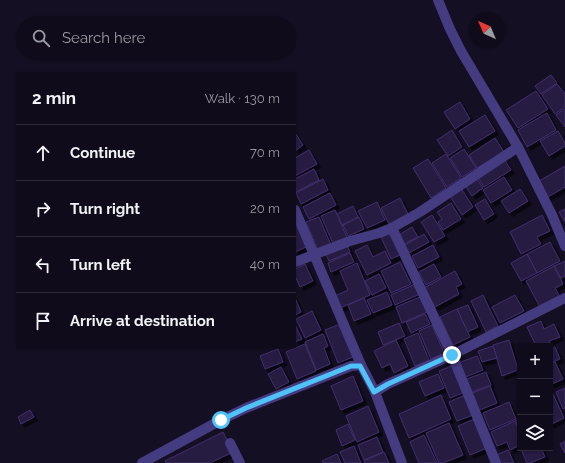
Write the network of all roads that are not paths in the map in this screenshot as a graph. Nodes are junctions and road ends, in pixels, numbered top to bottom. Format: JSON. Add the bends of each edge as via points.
{"nodes":[{"id":1,"x":438,"y":0,"type":"edge"},
{"id":2,"x":518,"y":147,"type":"junction"},
{"id":3,"x":296,"y":212,"type":"edge"},
{"id":4,"x":392,"y":228,"type":"junction"},
{"id":5,"x":565,"y":246,"type":"edge"},
{"id":6,"x":314,"y":255,"type":"junction"},
{"id":7,"x":296,"y":262,"type":"edge"},
{"id":8,"x":565,"y":298,"type":"edge"},
{"id":9,"x":452,"y":355,"type":"junction"},
{"id":10,"x":360,"y":366,"type":"junction"},
{"id":11,"x":374,"y":392,"type":"junction"},
{"id":12,"x":230,"y":444,"type":"dead end"},
{"id":13,"x":142,"y":463,"type":"edge"},
{"id":14,"x":240,"y":463,"type":"edge"},
{"id":15,"x":402,"y":463,"type":"edge"},
{"id":16,"x":496,"y":463,"type":"edge"}],
"edges":[{"from":1,"to":2,"type":"street","via":[[461,51]]},
{"from":2,"to":4,"type":"street"},
{"from":2,"to":5,"type":"street"},
{"from":3,"to":6,"type":"street"},
{"from":4,"to":6,"type":"street","via":[[350,240]]},
{"from":4,"to":9,"type":"street"},
{"from":6,"to":7,"type":"street"},
{"from":6,"to":10,"type":"street"},
{"from":8,"to":9,"type":"street"},
{"from":9,"to":11,"type":"street"},
{"from":9,"to":16,"type":"street"},
{"from":10,"to":11,"type":"street"},
{"from":10,"to":13,"type":"street","via":[[351,366],[246,408]]},
{"from":11,"to":15,"type":"street"},
{"from":12,"to":14,"type":"street"}]}
